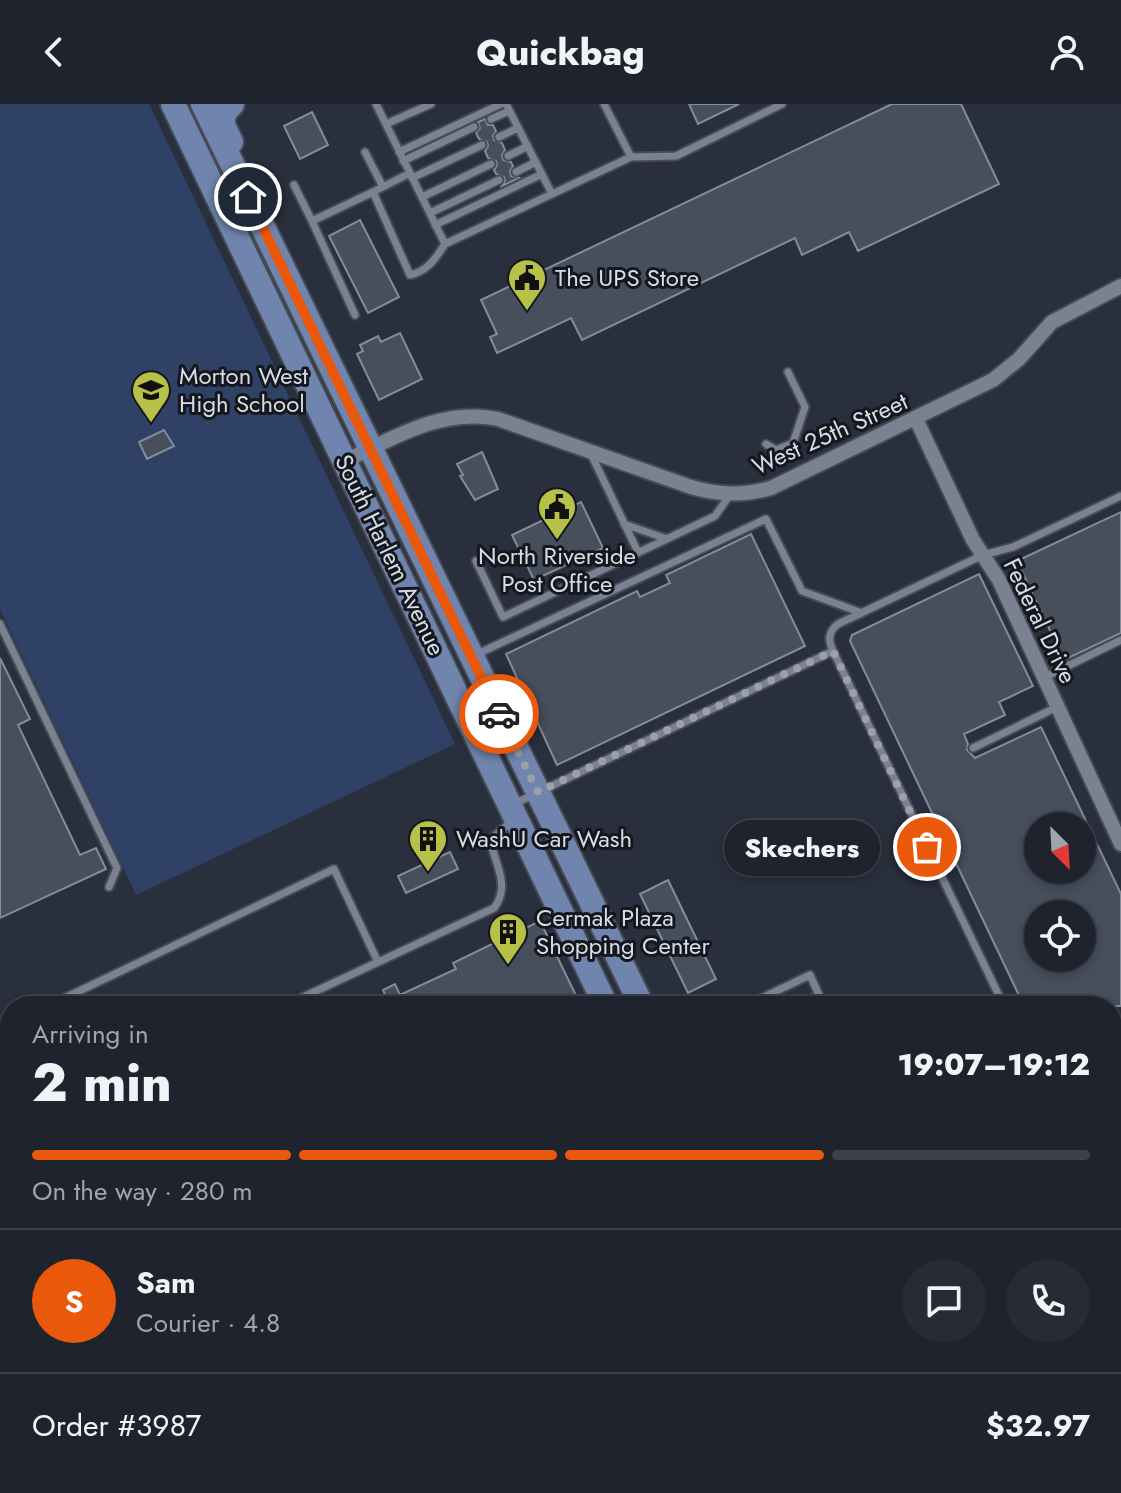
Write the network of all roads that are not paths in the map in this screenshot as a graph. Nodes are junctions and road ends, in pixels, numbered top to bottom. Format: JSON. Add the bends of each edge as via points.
{"nodes":[{"id":1,"x":173,"y":104,"type":"edge"},
{"id":2,"x":203,"y":104,"type":"edge"},
{"id":3,"x":232,"y":104,"type":"edge"},
{"id":4,"x":376,"y":104,"type":"edge"},
{"id":5,"x":431,"y":104,"type":"edge"},
{"id":6,"x":604,"y":104,"type":"edge"},
{"id":7,"x":782,"y":104,"type":"edge"},
{"id":8,"x":505,"y":106,"type":"edge"},
{"id":9,"x":491,"y":119,"type":"dead end"},
{"id":10,"x":386,"y":124,"type":"junction"},
{"id":11,"x":474,"y":127,"type":"dead end"},
{"id":12,"x":518,"y":128,"type":"junction"},
{"id":13,"x":499,"y":137,"type":"dead end"},
{"id":14,"x":482,"y":145,"type":"dead end"},
{"id":15,"x":528,"y":146,"type":"junction"},
{"id":16,"x":365,"y":152,"type":"dead end"},
{"id":17,"x":401,"y":156,"type":"junction"},
{"id":18,"x":508,"y":156,"type":"dead end"},
{"id":19,"x":631,"y":157,"type":"junction"},
{"id":20,"x":536,"y":162,"type":"junction"},
{"id":21,"x":491,"y":164,"type":"dead end"},
{"id":22,"x":516,"y":172,"type":"dead end"},
{"id":23,"x":542,"y":174,"type":"junction"},
{"id":24,"x":411,"y":176,"type":"junction"},
{"id":25,"x":499,"y":180,"type":"dead end"},
{"id":26,"x":294,"y":185,"type":"dead end"},
{"id":27,"x":383,"y":187,"type":"junction"},
{"id":28,"x":373,"y":192,"type":"junction"},
{"id":29,"x":552,"y":194,"type":"junction"},
{"id":30,"x":248,"y":197,"type":"junction"},
{"id":31,"x":422,"y":197,"type":"junction"},
{"id":32,"x":430,"y":213,"type":"junction"},
{"id":33,"x":312,"y":221,"type":"junction"},
{"id":34,"x":435,"y":225,"type":"junction"},
{"id":35,"x":445,"y":244,"type":"junction"},
{"id":36,"x":1121,"y":286,"type":"edge"},
{"id":37,"x":355,"y":315,"type":"dead end"},
{"id":38,"x":788,"y":372,"type":"dead end"},
{"id":39,"x":916,"y":419,"type":"junction"},
{"id":40,"x":766,"y":444,"type":"dead end"},
{"id":41,"x":371,"y":448,"type":"junction"},
{"id":42,"x":590,"y":452,"type":"junction"},
{"id":43,"x":345,"y":461,"type":"junction"},
{"id":44,"x":730,"y":495,"type":"junction"},
{"id":45,"x":1121,"y":496,"type":"edge"},
{"id":46,"x":624,"y":524,"type":"junction"},
{"id":47,"x":667,"y":539,"type":"junction"},
{"id":48,"x":638,"y":552,"type":"junction"},
{"id":49,"x":983,"y":555,"type":"junction"},
{"id":50,"x":476,"y":561,"type":"dead end"},
{"id":51,"x":862,"y":613,"type":"junction"},
{"id":52,"x":0,"y":624,"type":"edge"},
{"id":53,"x":1121,"y":640,"type":"edge"},
{"id":54,"x":833,"y":651,"type":"junction"},
{"id":55,"x":471,"y":656,"type":"junction"},
{"id":56,"x":1043,"y":678,"type":"junction"},
{"id":57,"x":1057,"y":707,"type":"junction"},
{"id":58,"x":973,"y":748,"type":"dead end"},
{"id":59,"x":538,"y":792,"type":"junction"},
{"id":60,"x":512,"y":812,"type":"junction"},
{"id":61,"x":1121,"y":844,"type":"edge"},
{"id":62,"x":109,"y":887,"type":"dead end"},
{"id":63,"x":378,"y":962,"type":"junction"},
{"id":64,"x":819,"y":995,"type":"edge"},
{"id":65,"x":69,"y":996,"type":"edge"},
{"id":66,"x":305,"y":996,"type":"edge"},
{"id":67,"x":601,"y":996,"type":"edge"},
{"id":68,"x":637,"y":996,"type":"edge"},
{"id":69,"x":766,"y":996,"type":"edge"},
{"id":70,"x":999,"y":996,"type":"edge"}],
"edges":[{"from":1,"to":43,"type":"main road","name":"South Harlem Avenue"},
{"from":2,"to":30,"type":"main road","name":"South Harlem Avenue"},
{"from":3,"to":30,"type":"main road","via":[[222,123],[245,171]]},
{"from":4,"to":10,"type":"lane"},
{"from":5,"to":10,"type":"lane"},
{"from":6,"to":19,"type":"lane"},
{"from":7,"to":19,"type":"lane","via":[[676,156]]},
{"from":8,"to":9,"type":"lane"},
{"from":8,"to":12,"type":"lane"},
{"from":8,"to":17,"type":"lane"},
{"from":10,"to":17,"type":"lane"},
{"from":11,"to":17,"type":"lane"},
{"from":12,"to":13,"type":"lane"},
{"from":12,"to":15,"type":"lane"},
{"from":14,"to":24,"type":"lane"},
{"from":15,"to":18,"type":"lane"},
{"from":15,"to":20,"type":"lane"},
{"from":16,"to":27,"type":"lane"},
{"from":17,"to":24,"type":"lane"},
{"from":19,"to":29,"type":"lane"},
{"from":20,"to":22,"type":"lane"},
{"from":20,"to":23,"type":"lane"},
{"from":21,"to":31,"type":"lane"},
{"from":23,"to":29,"type":"lane"},
{"from":23,"to":34,"type":"lane"},
{"from":24,"to":27,"type":"lane"},
{"from":24,"to":31,"type":"lane"},
{"from":25,"to":32,"type":"lane"},
{"from":26,"to":33,"type":"lane"},
{"from":27,"to":28,"type":"lane"},
{"from":28,"to":33,"type":"lane"},
{"from":28,"to":35,"type":"lane","via":[[410,275],[431,265]]},
{"from":29,"to":35,"type":"lane"},
{"from":30,"to":41,"type":"main road","name":"South Harlem Avenue"},
{"from":31,"to":32,"type":"lane"},
{"from":32,"to":34,"type":"lane"},
{"from":33,"to":37,"type":"lane"},
{"from":34,"to":35,"type":"lane"},
{"from":36,"to":39,"type":"street","name":"West 25th Street","via":[[1052,322],[993,380]]},
{"from":38,"to":40,"type":"lane","via":[[805,407],[793,443],[776,450]]},
{"from":39,"to":44,"type":"street","name":"West 25th Street","via":[[771,488]]},
{"from":39,"to":49,"type":"street","name":"Federal Drive"},
{"from":41,"to":42,"type":"street","name":"West 25th Street","via":[[464,415],[498,419]]},
{"from":41,"to":43,"type":"street","name":"West 25th Street"},
{"from":41,"to":55,"type":"main road","name":"South Harlem Avenue"},
{"from":42,"to":44,"type":"street","name":"West 25th Street"},
{"from":42,"to":46,"type":"lane"},
{"from":43,"to":60,"type":"main road","name":"South Harlem Avenue"},
{"from":44,"to":47,"type":"lane","via":[[715,516]]},
{"from":45,"to":49,"type":"lane","via":[[1013,547]]},
{"from":46,"to":47,"type":"lane"},
{"from":46,"to":48,"type":"lane"},
{"from":47,"to":48,"type":"lane"},
{"from":48,"to":50,"type":"lane","via":[[503,617]]},
{"from":49,"to":51,"type":"lane"},
{"from":49,"to":56,"type":"street","name":"Federal Drive"},
{"from":51,"to":54,"type":"lane","via":[[833,628]]},
{"from":51,"to":55,"type":"lane","via":[[802,591],[766,519]]},
{"from":52,"to":62,"type":"lane","via":[[117,868]]},
{"from":53,"to":56,"type":"lane"},
{"from":54,"to":59,"type":"lane"},
{"from":54,"to":70,"type":"lane"},
{"from":55,"to":59,"type":"main road","name":"South Harlem Avenue"},
{"from":56,"to":57,"type":"street","name":"Federal Drive"},
{"from":57,"to":58,"type":"lane"},
{"from":57,"to":61,"type":"street","name":"Federal Drive"},
{"from":59,"to":60,"type":"lane"},
{"from":59,"to":68,"type":"main road","name":"South Harlem Avenue"},
{"from":60,"to":63,"type":"lane","via":[[490,840],[503,883],[502,898],[494,908]]},
{"from":60,"to":67,"type":"main road","name":"South Harlem Avenue"},
{"from":63,"to":65,"type":"lane","via":[[334,869]]},
{"from":63,"to":66,"type":"lane"},
{"from":64,"to":69,"type":"lane","via":[[810,975]]}]}
